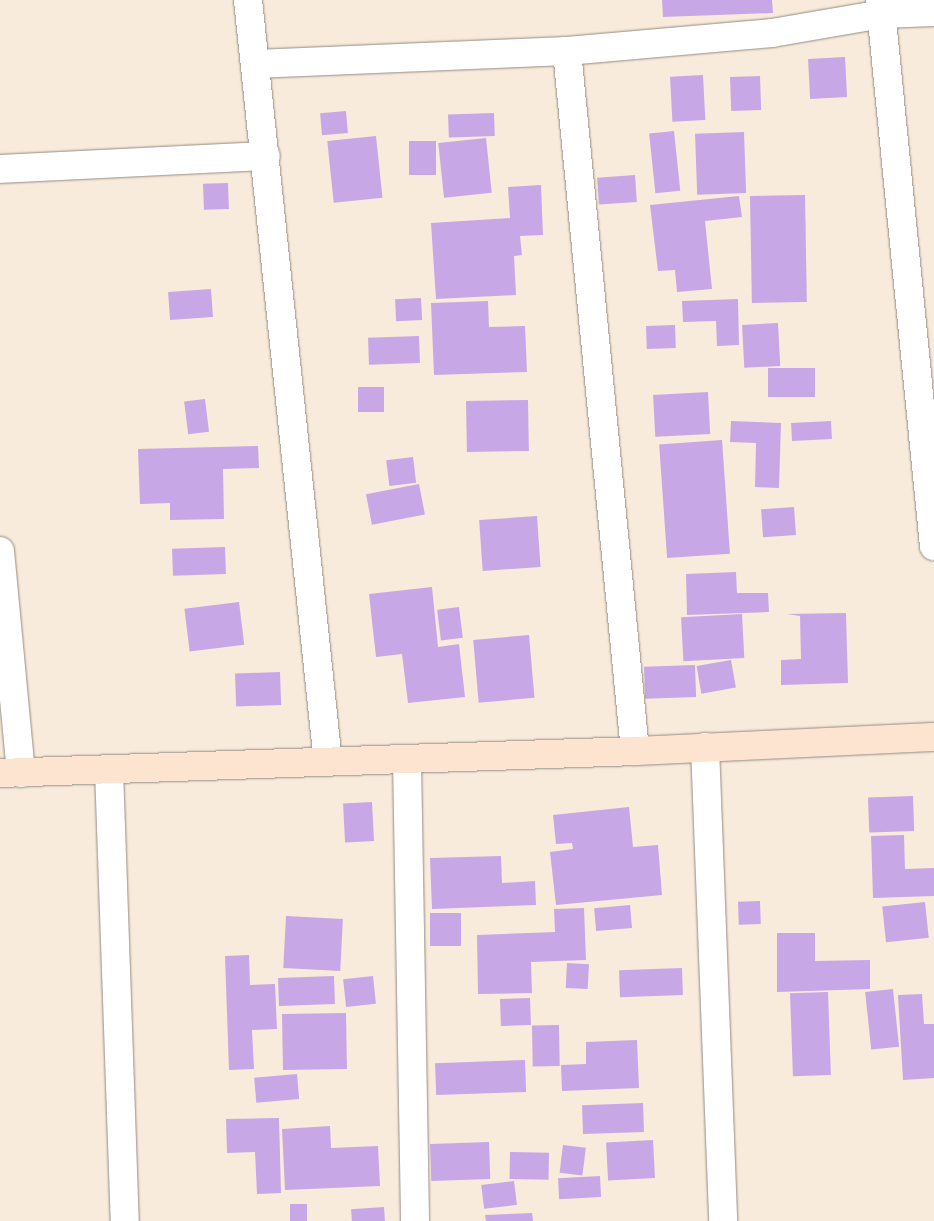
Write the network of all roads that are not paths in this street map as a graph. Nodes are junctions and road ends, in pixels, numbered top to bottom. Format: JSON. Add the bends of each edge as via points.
{"nodes":[{"id":1,"x":248,"y":0,"type":"edge"},
{"id":2,"x":881,"y":7,"type":"edge"},
{"id":3,"x":934,"y":12,"type":"edge"},
{"id":4,"x":567,"y":51,"type":"junction"},
{"id":5,"x":255,"y":64,"type":"junction"},
{"id":6,"x":266,"y":156,"type":"junction"},
{"id":7,"x":0,"y":169,"type":"edge"},
{"id":8,"x":934,"y":546,"type":"edge"},
{"id":9,"x":0,"y":551,"type":"edge"},
{"id":10,"x":934,"y":737,"type":"edge"},
{"id":11,"x":705,"y":747,"type":"junction"},
{"id":12,"x":635,"y":751,"type":"junction"},
{"id":13,"x":407,"y":760,"type":"junction"},
{"id":14,"x":328,"y":762,"type":"junction"},
{"id":15,"x":109,"y":770,"type":"junction"},
{"id":16,"x":11,"y":773,"type":"edge"},
{"id":17,"x":125,"y":1221,"type":"edge"},
{"id":18,"x":415,"y":1221,"type":"edge"},
{"id":19,"x":723,"y":1221,"type":"edge"}],
"edges":[{"from":1,"to":5,"type":"street"},
{"from":2,"to":3,"type":"street"},
{"from":2,"to":4,"type":"street","via":[[772,33]]},
{"from":2,"to":8,"type":"street"},
{"from":4,"to":5,"type":"street"},
{"from":4,"to":12,"type":"street"},
{"from":5,"to":6,"type":"street"},
{"from":6,"to":7,"type":"street"},
{"from":6,"to":14,"type":"street"},
{"from":9,"to":16,"type":"street"},
{"from":10,"to":11,"type":"street"},
{"from":11,"to":12,"type":"street"},
{"from":11,"to":19,"type":"street"},
{"from":12,"to":13,"type":"street"},
{"from":13,"to":14,"type":"street"},
{"from":13,"to":18,"type":"street"},
{"from":14,"to":15,"type":"street"},
{"from":15,"to":16,"type":"street"},
{"from":15,"to":17,"type":"street"}]}
